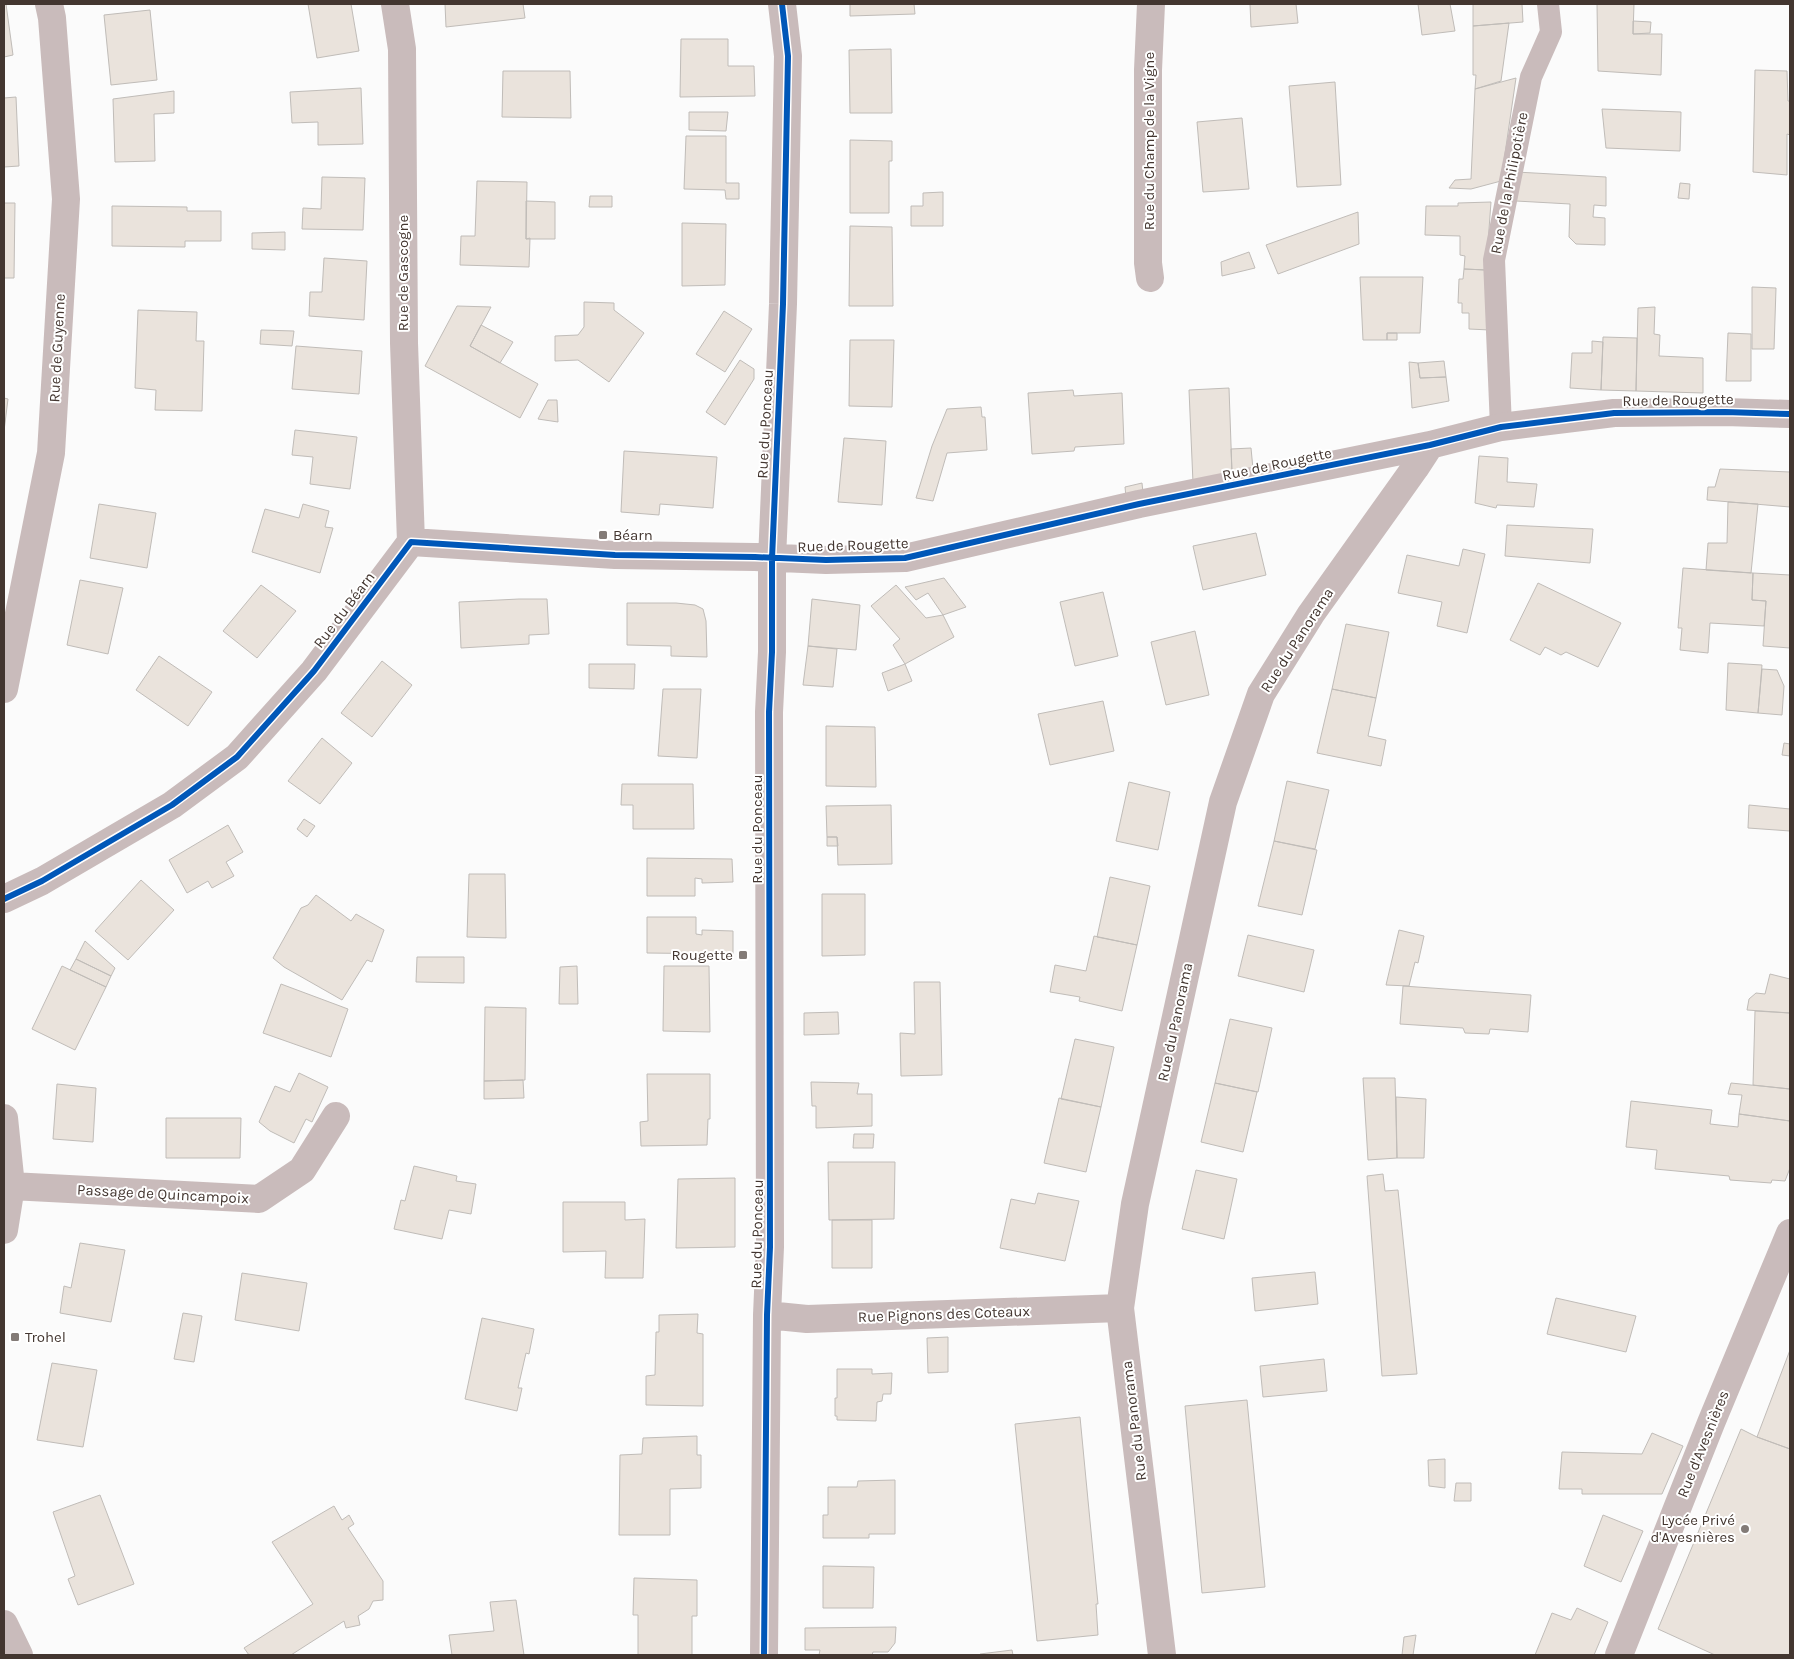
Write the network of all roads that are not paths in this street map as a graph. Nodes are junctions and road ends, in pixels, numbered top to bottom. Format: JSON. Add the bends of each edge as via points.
{"nodes":[{"id":1,"x":50,"y":4,"type":"edge"},
{"id":2,"x":395,"y":4,"type":"edge"},
{"id":3,"x":782,"y":4,"type":"edge"},
{"id":4,"x":1152,"y":4,"type":"edge"},
{"id":5,"x":1548,"y":4,"type":"edge"},
{"id":6,"x":1150,"y":278,"type":"dead end"},
{"id":7,"x":1790,"y":414,"type":"edge"},
{"id":8,"x":1501,"y":427,"type":"junction"},
{"id":9,"x":1430,"y":445,"type":"junction"},
{"id":10,"x":411,"y":542,"type":"junction"},
{"id":11,"x":772,"y":559,"type":"junction"},
{"id":12,"x":4,"y":689,"type":"edge"},
{"id":13,"x":4,"y":899,"type":"edge"},
{"id":14,"x":336,"y":1116,"type":"dead end"},
{"id":15,"x":4,"y":1118,"type":"edge"},
{"id":16,"x":11,"y":1186,"type":"junction"},
{"id":17,"x":4,"y":1230,"type":"edge"},
{"id":18,"x":1790,"y":1233,"type":"edge"},
{"id":19,"x":1120,"y":1308,"type":"junction"},
{"id":20,"x":767,"y":1315,"type":"junction"},
{"id":21,"x":4,"y":1624,"type":"edge"},
{"id":22,"x":19,"y":1655,"type":"edge"},
{"id":23,"x":764,"y":1655,"type":"edge"},
{"id":24,"x":1162,"y":1655,"type":"edge"},
{"id":25,"x":1619,"y":1655,"type":"edge"}],
"edges":[{"from":1,"to":12,"type":"street","name":"Rue de Guyenne","via":[[66,199],[51,454]]},
{"from":2,"to":10,"type":"street","name":"Rue de Gascogne","via":[[402,49],[404,343]]},
{"from":3,"to":11,"type":"street","name":"Rue du Ponceau","via":[[788,56],[784,294]]},
{"from":4,"to":6,"type":"street","name":"Rue du Champ de la Vigne","via":[[1148,70]]},
{"from":5,"to":8,"type":"lane","name":"Rue de la Philipotière","via":[[1551,32],[1531,77],[1494,260]]},
{"from":7,"to":8,"type":"street","name":"Rue de Rougette","via":[[1614,414]]},
{"from":8,"to":9,"type":"street","name":"Rue de Rougette"},
{"from":9,"to":11,"type":"street","name":"Rue de Rougette","via":[[1139,504],[905,558]]},
{"from":9,"to":19,"type":"street","name":"Rue du Panorama","via":[[1311,614],[1261,694],[1223,802],[1135,1204]]},
{"from":10,"to":11,"type":"street","via":[[615,555]]},
{"from":10,"to":13,"type":"street","name":"Rue du Béarn","via":[[314,671],[237,757],[172,804],[42,881]]},
{"from":11,"to":20,"type":"street","name":"Rue du Ponceau","via":[[770,1246]]},
{"from":14,"to":16,"type":"street","name":"Passage de Quincampoix","via":[[302,1170],[259,1199]]},
{"from":15,"to":16,"type":"street"},
{"from":16,"to":17,"type":"street"},
{"from":18,"to":25,"type":"street","name":"Rue d'Avesnières"},
{"from":19,"to":20,"type":"street","name":"Rue Pignons des Coteaux","via":[[807,1319]]},
{"from":19,"to":24,"type":"street","name":"Rue du Panorama"},
{"from":20,"to":23,"type":"street","name":"Rue du Ponceau"},
{"from":21,"to":22,"type":"street"}]}
